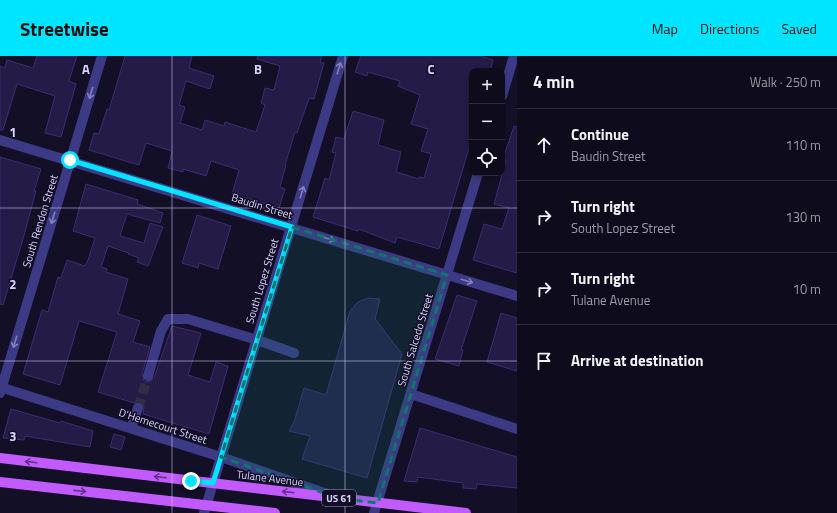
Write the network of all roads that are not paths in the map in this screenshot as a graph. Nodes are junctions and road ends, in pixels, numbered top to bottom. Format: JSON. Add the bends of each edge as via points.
{"nodes":[{"id":1,"x":102,"y":56,"type":"edge"},
{"id":2,"x":343,"y":56,"type":"edge"},
{"id":3,"x":514,"y":56,"type":"edge"},
{"id":4,"x":505,"y":86,"type":"edge"},
{"id":5,"x":0,"y":140,"type":"edge"},
{"id":6,"x":70,"y":160,"type":"junction"},
{"id":7,"x":477,"y":176,"type":"edge"},
{"id":8,"x":292,"y":227,"type":"junction"},
{"id":9,"x":447,"y":275,"type":"junction"},
{"id":10,"x":517,"y":296,"type":"edge"},
{"id":11,"x":257,"y":340,"type":"junction"},
{"id":12,"x":294,"y":353,"type":"dead end"},
{"id":13,"x":148,"y":376,"type":"tunnel mouth"},
{"id":14,"x":1,"y":389,"type":"edge"},
{"id":15,"x":411,"y":394,"type":"junction"},
{"id":16,"x":138,"y":408,"type":"tunnel mouth"},
{"id":17,"x":131,"y":428,"type":"junction"},
{"id":18,"x":517,"y":429,"type":"edge"},
{"id":19,"x":221,"y":457,"type":"junction"},
{"id":20,"x":0,"y":458,"type":"edge"},
{"id":21,"x":0,"y":482,"type":"edge"},
{"id":22,"x":213,"y":483,"type":"junction"},
{"id":23,"x":341,"y":498,"type":"junction"},
{"id":24,"x":378,"y":503,"type":"junction"},
{"id":25,"x":205,"y":509,"type":"edge"},
{"id":26,"x":275,"y":513,"type":"edge"},
{"id":27,"x":374,"y":513,"type":"edge"},
{"id":28,"x":466,"y":513,"type":"edge"}],
"edges":[{"from":1,"to":6,"type":"street","name":"South Rendon Street","one_way":true},
{"from":8,"to":2,"type":"street","name":"South Lopez Street","one_way":true},
{"from":3,"to":4,"type":"street"},
{"from":5,"to":6,"type":"street","name":"Baudin Street"},
{"from":6,"to":8,"type":"street","name":"Baudin Street"},
{"from":6,"to":14,"type":"street","name":"South Rendon Street","one_way":true},
{"from":7,"to":9,"type":"street","name":"South Salcedo Street"},
{"from":8,"to":9,"type":"street","name":"Baudin Street","one_way":true},
{"from":8,"to":11,"type":"street","name":"South Lopez Street"},
{"from":9,"to":10,"type":"street","name":"Baudin Street","one_way":true},
{"from":9,"to":15,"type":"street","name":"South Salcedo Street"},
{"from":11,"to":12,"type":"street"},
{"from":11,"to":13,"type":"street","via":[[188,319],[168,319]]},
{"from":11,"to":19,"type":"street","name":"South Lopez Street"},
{"from":14,"to":17,"type":"street","name":"D'Hemecourt Street"},
{"from":15,"to":18,"type":"street"},
{"from":15,"to":24,"type":"street","name":"South Salcedo Street"},
{"from":16,"to":17,"type":"street"},
{"from":17,"to":19,"type":"street","name":"D'Hemecourt Street"},
{"from":19,"to":22,"type":"street","name":"South Lopez Street"},
{"from":19,"to":23,"type":"street","name":"D'Hemecourt Street"},
{"from":22,"to":20,"type":"main road","name":"Tulane Avenue","number":"US 61","one_way":true},
{"from":21,"to":25,"type":"main road","one_way":true},
{"from":23,"to":22,"type":"main road","name":"Tulane Avenue","number":"US 61","one_way":true},
{"from":22,"to":25,"type":"street","name":"South Lopez Street"},
{"from":23,"to":24,"type":"main road","name":"Tulane Avenue","number":"US 61"},
{"from":24,"to":27,"type":"street","name":"South Salcedo Street"},
{"from":24,"to":28,"type":"main road","name":"Tulane Avenue","number":"US 61"},
{"from":25,"to":26,"type":"main road"}]}
